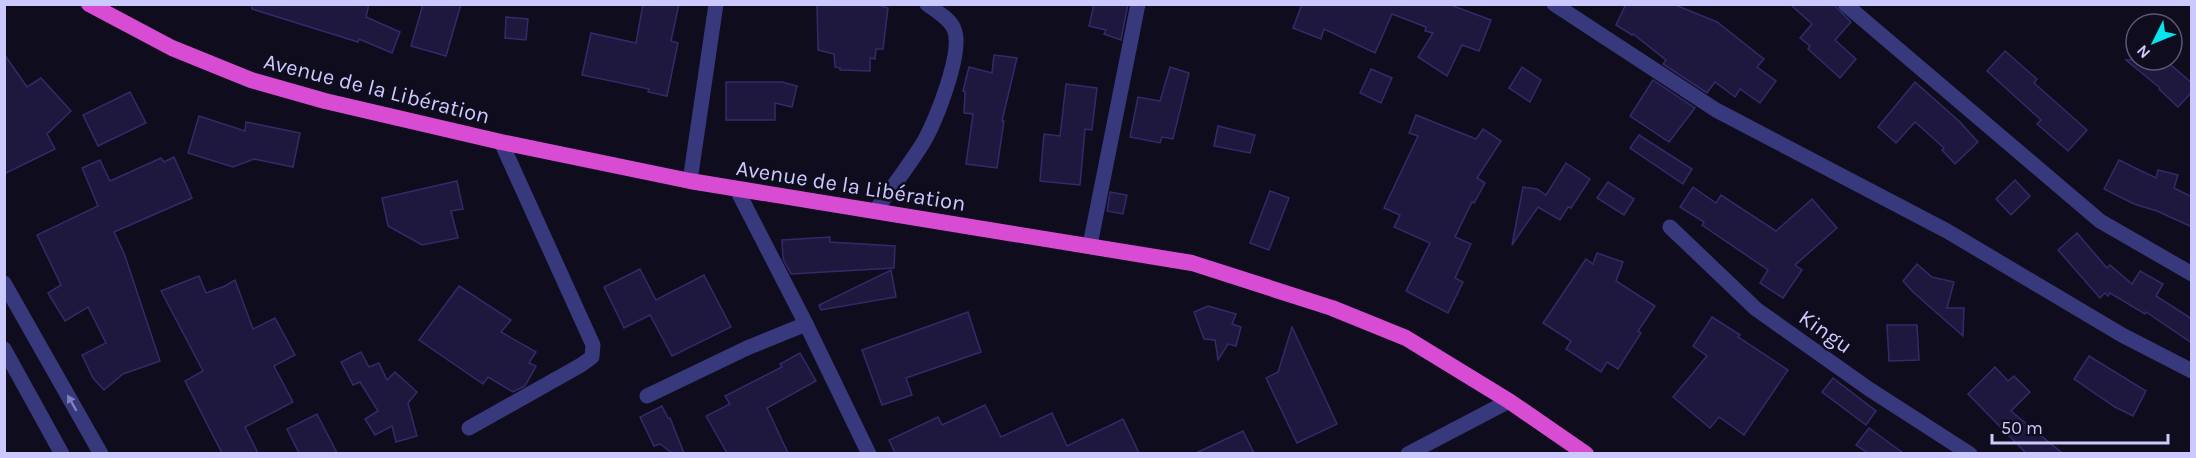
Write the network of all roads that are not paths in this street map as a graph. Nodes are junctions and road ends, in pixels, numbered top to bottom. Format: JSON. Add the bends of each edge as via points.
{"nodes":[{"id":1,"x":89,"y":4,"type":"edge"},
{"id":2,"x":716,"y":4,"type":"edge"},
{"id":3,"x":927,"y":4,"type":"edge"},
{"id":4,"x":1138,"y":4,"type":"edge"},
{"id":5,"x":1554,"y":4,"type":"edge"},
{"id":6,"x":1845,"y":4,"type":"edge"},
{"id":7,"x":501,"y":142,"type":"junction"},
{"id":8,"x":690,"y":182,"type":"junction"},
{"id":9,"x":737,"y":190,"type":"junction"},
{"id":10,"x":875,"y":211,"type":"junction"},
{"id":11,"x":1670,"y":227,"type":"dead end"},
{"id":12,"x":1090,"y":245,"type":"junction"},
{"id":13,"x":2192,"y":274,"type":"edge"},
{"id":14,"x":4,"y":283,"type":"edge"},
{"id":15,"x":10,"y":308,"type":"edge"},
{"id":16,"x":806,"y":324,"type":"junction"},
{"id":17,"x":4,"y":349,"type":"edge"},
{"id":18,"x":2192,"y":371,"type":"edge"},
{"id":19,"x":647,"y":396,"type":"dead end"},
{"id":20,"x":1509,"y":401,"type":"junction"},
{"id":21,"x":470,"y":428,"type":"dead end"},
{"id":22,"x":62,"y":453,"type":"edge"},
{"id":23,"x":101,"y":453,"type":"edge"},
{"id":24,"x":869,"y":453,"type":"edge"},
{"id":25,"x":1408,"y":453,"type":"edge"},
{"id":26,"x":1586,"y":453,"type":"edge"},
{"id":27,"x":1970,"y":453,"type":"edge"}],
"edges":[{"from":1,"to":7,"type":"highway","name":"Avenue de la Libération","via":[[172,48],[251,80]]},
{"from":2,"to":8,"type":"street"},
{"from":3,"to":10,"type":"street","via":[[954,29],[957,53],[924,141]]},
{"from":4,"to":12,"type":"street"},
{"from":5,"to":18,"type":"street","via":[[1716,110],[1947,231],[2122,335]]},
{"from":6,"to":13,"type":"street","via":[[2100,221]]},
{"from":7,"to":8,"type":"highway","name":"Avenue de la Libération"},
{"from":7,"to":21,"type":"street","via":[[593,345],[592,357]]},
{"from":8,"to":9,"type":"highway","name":"Avenue de la Libération"},
{"from":9,"to":10,"type":"highway","name":"Avenue de la Libération"},
{"from":9,"to":16,"type":"street"},
{"from":10,"to":12,"type":"highway","name":"Avenue de la Libération"},
{"from":11,"to":27,"type":"street","name":"Kingu","via":[[1756,309],[1869,389]]},
{"from":12,"to":20,"type":"highway","name":"Avenue de la Libération","via":[[1192,263],[1332,308],[1406,338]]},
{"from":14,"to":15,"type":"street"},
{"from":23,"to":15,"type":"street","one_way":true},
{"from":16,"to":19,"type":"street"},
{"from":16,"to":24,"type":"street"},
{"from":17,"to":22,"type":"street"},
{"from":20,"to":25,"type":"street"},
{"from":20,"to":26,"type":"highway","name":"Avenue de la Libération"}]}
